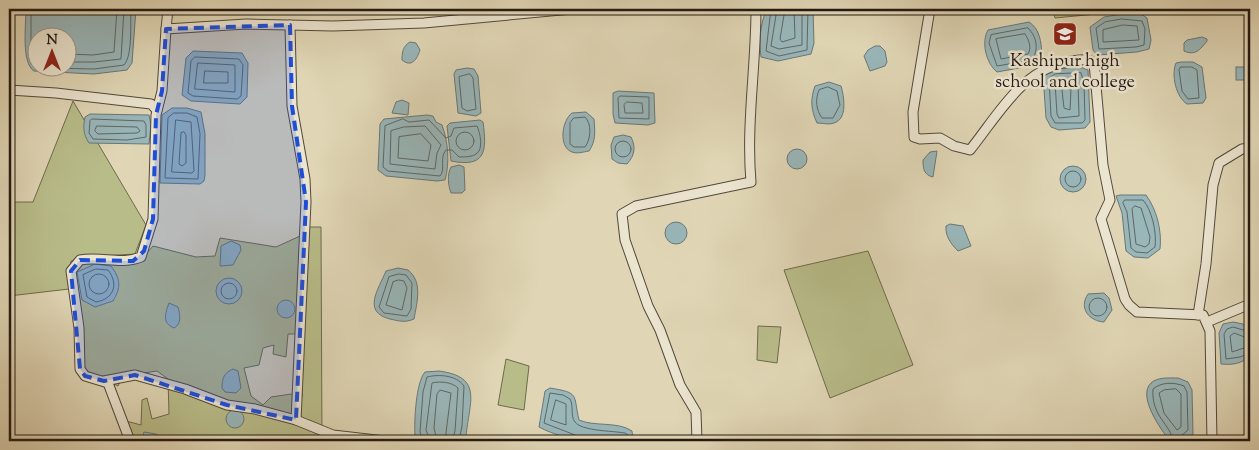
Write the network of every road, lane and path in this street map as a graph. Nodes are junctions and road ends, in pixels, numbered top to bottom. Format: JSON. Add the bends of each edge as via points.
{"nodes":[{"id":1,"x":168,"y":9,"type":"edge"},
{"id":2,"x":572,"y":9,"type":"edge"},
{"id":3,"x":756,"y":9,"type":"edge"},
{"id":4,"x":930,"y":9,"type":"edge"},
{"id":5,"x":481,"y":12,"type":"edge"},
{"id":6,"x":290,"y":25,"type":"junction"},
{"id":7,"x":166,"y":29,"type":"junction"},
{"id":8,"x":9,"y":90,"type":"edge"},
{"id":9,"x":157,"y":110,"type":"junction"},
{"id":10,"x":1250,"y":148,"type":"edge"},
{"id":11,"x":1250,"y":304,"type":"edge"},
{"id":12,"x":1198,"y":315,"type":"junction"},
{"id":13,"x":1208,"y":322,"type":"junction"},
{"id":14,"x":104,"y":381,"type":"junction"},
{"id":15,"x":296,"y":420,"type":"junction"},
{"id":16,"x":130,"y":441,"type":"edge"},
{"id":17,"x":385,"y":441,"type":"edge"},
{"id":18,"x":697,"y":441,"type":"edge"},
{"id":19,"x":1212,"y":441,"type":"edge"}],
"edges":[{"from":1,"to":7,"type":"street"},
{"from":2,"to":5,"type":"street"},
{"from":3,"to":18,"type":"street","via":[[756,61],[749,153],[751,182],[636,206],[622,214],[625,240],[648,306],[680,385],[696,412]]},
{"from":4,"to":12,"type":"street","via":[[913,112],[914,136],[920,139],[940,138],[970,150],[1014,91],[1044,68],[1059,63],[1090,61],[1094,64],[1103,165],[1110,200],[1101,219],[1125,299],[1128,306],[1138,312]]},
{"from":5,"to":6,"type":"street","via":[[424,23]]},
{"from":6,"to":7,"type":"street"},
{"from":6,"to":15,"type":"street","via":[[292,106],[306,202]]},
{"from":7,"to":9,"type":"street","via":[[162,91]]},
{"from":8,"to":9,"type":"street","via":[[151,104]]},
{"from":9,"to":14,"type":"street","via":[[153,219],[141,257],[125,261],[90,258],[80,260],[71,270],[80,369],[86,376]]},
{"from":10,"to":12,"type":"street","via":[[1242,149],[1219,163],[1213,185]]},
{"from":11,"to":13,"type":"street"},
{"from":12,"to":13,"type":"street","via":[[1203,315]]},
{"from":13,"to":19,"type":"street"},
{"from":14,"to":15,"type":"street","via":[[135,375],[228,406]]},
{"from":14,"to":16,"type":"street","via":[[116,400]]},
{"from":15,"to":17,"type":"street","via":[[333,435]]}]}
